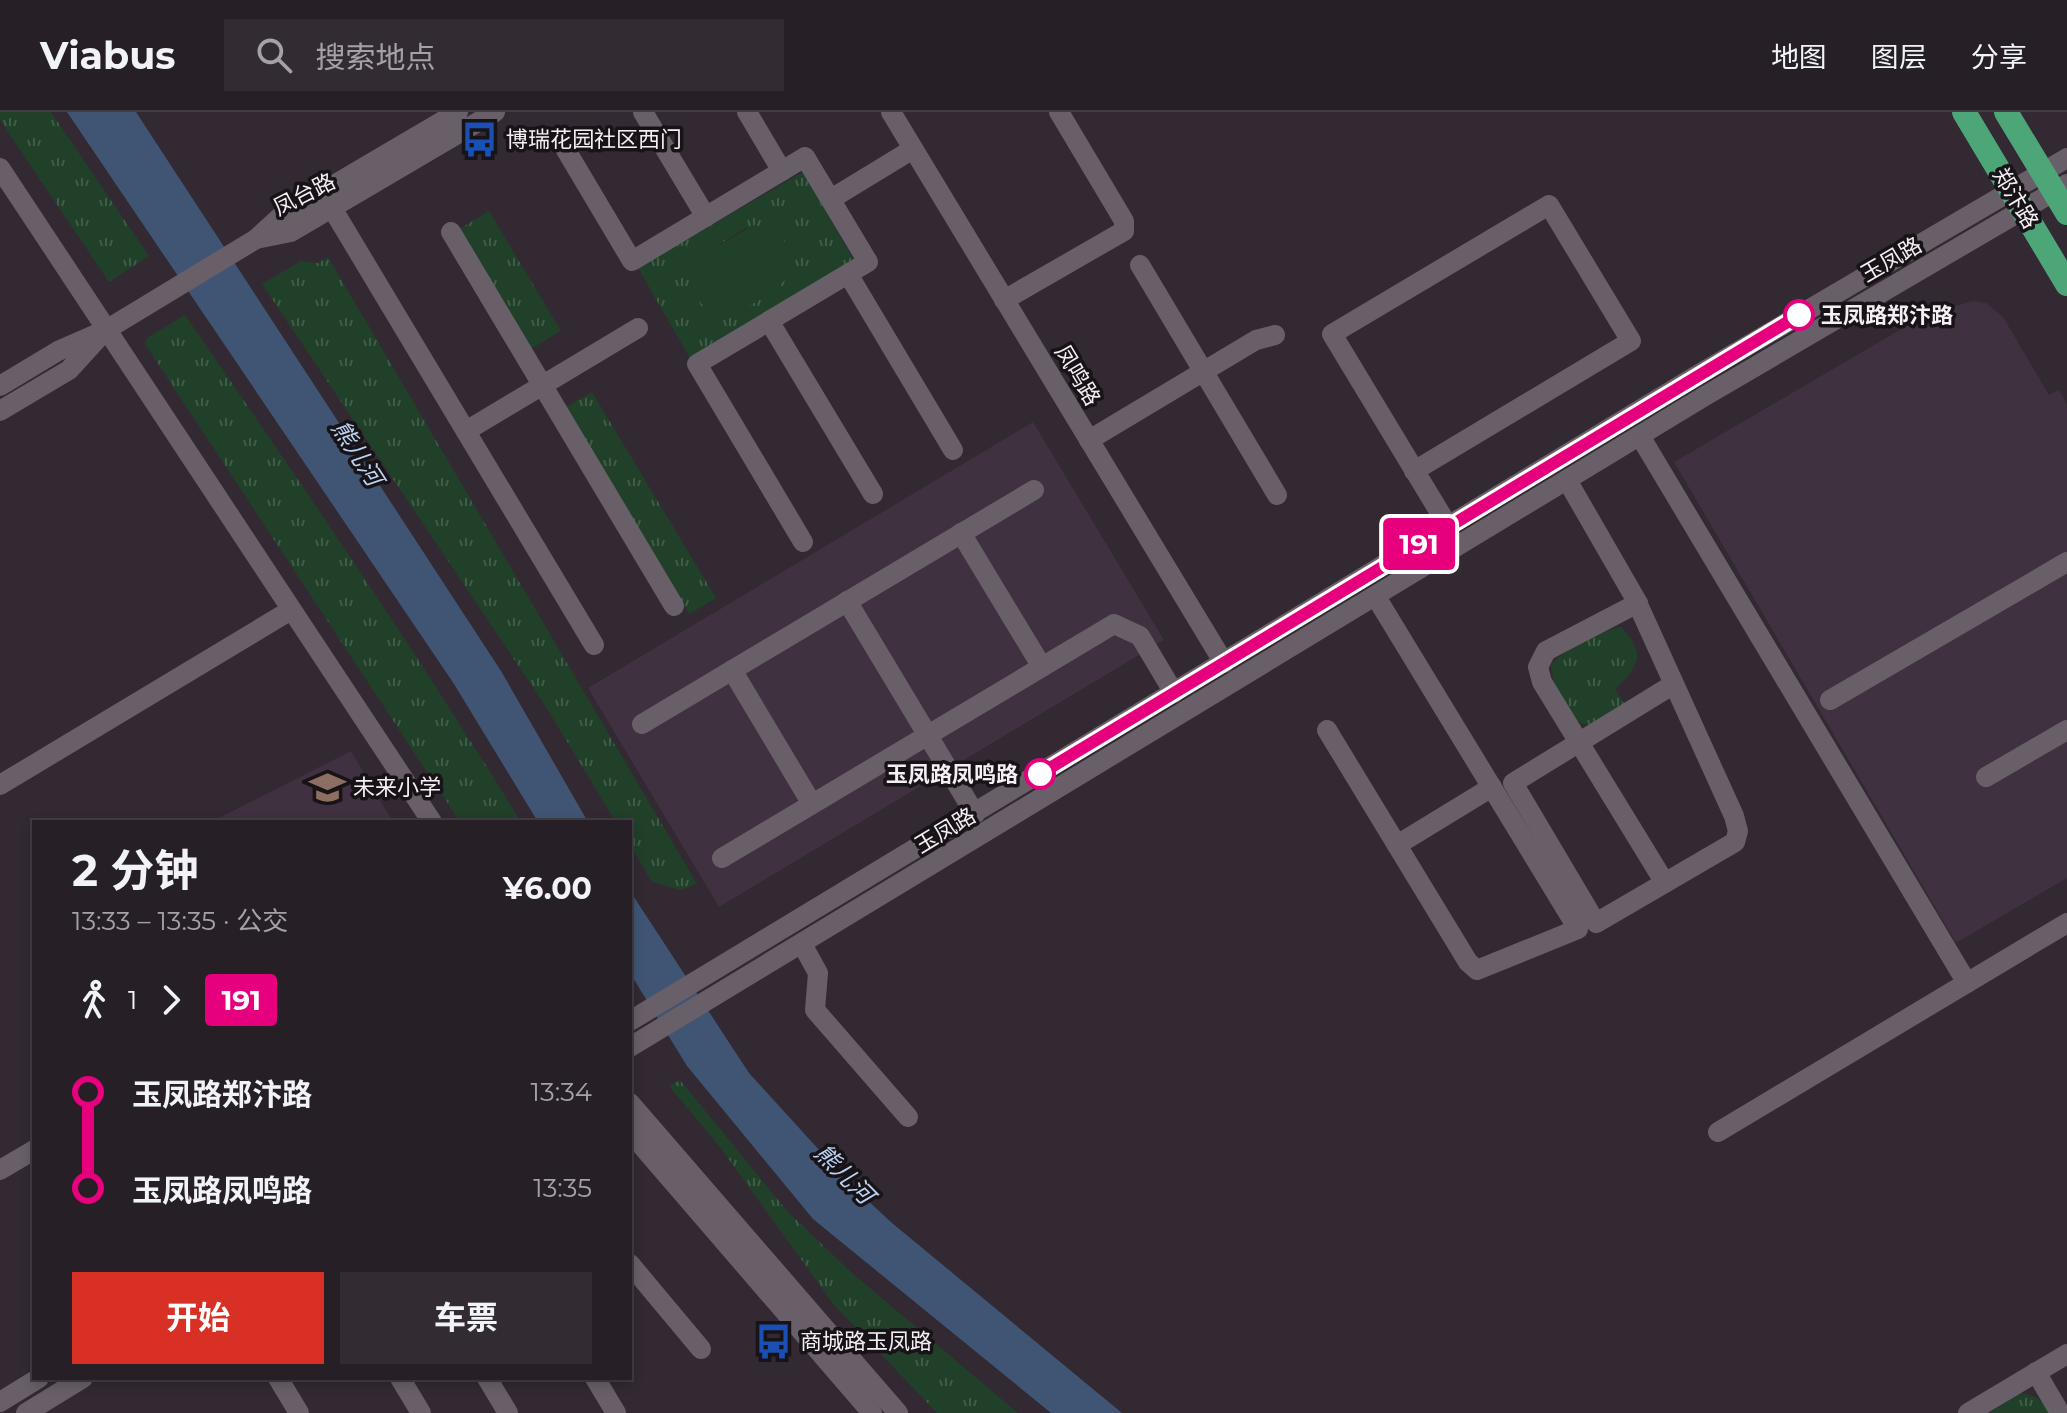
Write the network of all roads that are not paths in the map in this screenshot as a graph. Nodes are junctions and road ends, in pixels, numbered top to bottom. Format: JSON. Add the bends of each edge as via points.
{"nodes":[{"id":1,"x":458,"y":112,"type":"edge"},
{"id":2,"x":495,"y":112,"type":"edge"},
{"id":3,"x":643,"y":112,"type":"edge"},
{"id":4,"x":747,"y":112,"type":"edge"},
{"id":5,"x":891,"y":112,"type":"edge"},
{"id":6,"x":1059,"y":112,"type":"edge"},
{"id":7,"x":1964,"y":112,"type":"edge"},
{"id":8,"x":2006,"y":112,"type":"edge"},
{"id":9,"x":560,"y":140,"type":"dead end"},
{"id":10,"x":913,"y":149,"type":"junction"},
{"id":11,"x":2067,"y":158,"type":"edge"},
{"id":12,"x":0,"y":168,"type":"edge"},
{"id":13,"x":782,"y":171,"type":"junction"},
{"id":14,"x":2054,"y":182,"type":"edge"},
{"id":15,"x":831,"y":199,"type":"junction"},
{"id":16,"x":2017,"y":200,"type":"junction"},
{"id":17,"x":332,"y":208,"type":"junction"},
{"id":18,"x":2067,"y":213,"type":"edge"},
{"id":19,"x":706,"y":217,"type":"junction"},
{"id":20,"x":451,"y":232,"type":"dead end"},
{"id":21,"x":256,"y":239,"type":"junction"},
{"id":22,"x":1140,"y":265,"type":"dead end"},
{"id":23,"x":848,"y":274,"type":"junction"},
{"id":24,"x":2067,"y":284,"type":"edge"},
{"id":25,"x":1004,"y":300,"type":"junction"},
{"id":26,"x":769,"y":321,"type":"junction"},
{"id":27,"x":638,"y":328,"type":"dead end"},
{"id":28,"x":106,"y":330,"type":"junction"},
{"id":29,"x":1275,"y":335,"type":"dead end"},
{"id":30,"x":1204,"y":372,"type":"junction"},
{"id":31,"x":542,"y":385,"type":"junction"},
{"id":32,"x":0,"y":386,"type":"edge"},
{"id":33,"x":0,"y":411,"type":"edge"},
{"id":34,"x":466,"y":431,"type":"junction"},
{"id":35,"x":1640,"y":436,"type":"junction"},
{"id":36,"x":1089,"y":440,"type":"junction"},
{"id":37,"x":953,"y":450,"type":"dead end"},
{"id":38,"x":1414,"y":471,"type":"junction"},
{"id":39,"x":1567,"y":480,"type":"junction"},
{"id":40,"x":1034,"y":490,"type":"dead end"},
{"id":41,"x":873,"y":494,"type":"dead end"},
{"id":42,"x":1277,"y":495,"type":"dead end"},
{"id":43,"x":1448,"y":526,"type":"junction"},
{"id":44,"x":961,"y":533,"type":"junction"},
{"id":45,"x":803,"y":542,"type":"dead end"},
{"id":46,"x":2067,"y":562,"type":"edge"},
{"id":47,"x":1376,"y":597,"type":"junction"},
{"id":48,"x":847,"y":601,"type":"junction"},
{"id":49,"x":1638,"y":603,"type":"junction"},
{"id":50,"x":674,"y":606,"type":"dead end"},
{"id":51,"x":291,"y":610,"type":"junction"},
{"id":52,"x":594,"y":645,"type":"dead end"},
{"id":53,"x":1224,"y":663,"type":"junction"},
{"id":54,"x":1042,"y":667,"type":"junction"},
{"id":55,"x":732,"y":670,"type":"junction"},
{"id":56,"x":1674,"y":684,"type":"junction"},
{"id":57,"x":1174,"y":693,"type":"junction"},
{"id":58,"x":1830,"y":700,"type":"dead end"},
{"id":59,"x":642,"y":724,"type":"dead end"},
{"id":60,"x":1327,"y":730,"type":"dead end"},
{"id":61,"x":2067,"y":730,"type":"edge"},
{"id":62,"x":928,"y":735,"type":"junction"},
{"id":63,"x":1579,"y":742,"type":"junction"},
{"id":64,"x":1986,"y":777,"type":"dead end"},
{"id":65,"x":0,"y":785,"type":"edge"},
{"id":66,"x":1492,"y":787,"type":"junction"},
{"id":67,"x":812,"y":804,"type":"junction"},
{"id":68,"x":975,"y":814,"type":"junction"},
{"id":69,"x":431,"y":820,"type":"edge"},
{"id":70,"x":1397,"y":845,"type":"junction"},
{"id":71,"x":722,"y":858,"type":"dead end"},
{"id":72,"x":1665,"y":883,"type":"junction"},
{"id":73,"x":2067,"y":923,"type":"edge"},
{"id":74,"x":802,"y":944,"type":"junction"},
{"id":75,"x":1967,"y":983,"type":"junction"},
{"id":76,"x":632,"y":1020,"type":"edge"},
{"id":77,"x":633,"y":1046,"type":"edge"},
{"id":78,"x":632,"y":1105,"type":"edge"},
{"id":79,"x":908,"y":1117,"type":"dead end"},
{"id":80,"x":1718,"y":1132,"type":"dead end"},
{"id":81,"x":632,"y":1134,"type":"edge"},
{"id":82,"x":32,"y":1151,"type":"edge"},
{"id":83,"x":0,"y":1170,"type":"edge"},
{"id":84,"x":632,"y":1266,"type":"edge"},
{"id":85,"x":701,"y":1349,"type":"dead end"},
{"id":86,"x":2067,"y":1354,"type":"edge"},
{"id":87,"x":2036,"y":1372,"type":"junction"},
{"id":88,"x":36,"y":1380,"type":"edge"},
{"id":89,"x":80,"y":1380,"type":"edge"},
{"id":90,"x":279,"y":1380,"type":"edge"},
{"id":91,"x":401,"y":1380,"type":"edge"},
{"id":92,"x":488,"y":1380,"type":"edge"},
{"id":93,"x":596,"y":1380,"type":"edge"},
{"id":94,"x":0,"y":1402,"type":"edge"},
{"id":95,"x":26,"y":1413,"type":"edge"},
{"id":96,"x":299,"y":1413,"type":"edge"},
{"id":97,"x":421,"y":1413,"type":"edge"},
{"id":98,"x":508,"y":1413,"type":"edge"},
{"id":99,"x":616,"y":1413,"type":"edge"},
{"id":100,"x":872,"y":1413,"type":"edge"},
{"id":101,"x":898,"y":1413,"type":"edge"},
{"id":102,"x":1968,"y":1413,"type":"edge"},
{"id":103,"x":2060,"y":1413,"type":"edge"}],
"edges":[{"from":1,"to":21,"type":"street","name":"凤台路","via":[[281,216]]},
{"from":2,"to":17,"type":"street","name":"凤台路"},
{"from":3,"to":19,"type":"street"},
{"from":4,"to":13,"type":"street"},
{"from":5,"to":10,"type":"street","name":"凤鸣路"},
{"from":6,"to":25,"type":"street","via":[[1124,221],[1124,231]]},
{"from":7,"to":16,"type":"main road","name":"郑汴路"},
{"from":8,"to":14,"type":"main road","name":"郑汴路"},
{"from":9,"to":19,"type":"street","via":[[632,261]]},
{"from":10,"to":15,"type":"street"},
{"from":10,"to":25,"type":"street","name":"凤鸣路"},
{"from":11,"to":14,"type":"street","name":"玉凤路"},
{"from":12,"to":28,"type":"street"},
{"from":13,"to":15,"type":"street","via":[[805,157]]},
{"from":13,"to":19,"type":"street"},
{"from":14,"to":16,"type":"street","name":"玉凤路"},
{"from":14,"to":18,"type":"main road","name":"郑汴路"},
{"from":15,"to":23,"type":"street","via":[[868,262]]},
{"from":16,"to":24,"type":"main road","name":"郑汴路"},
{"from":16,"to":35,"type":"street","name":"玉凤路"},
{"from":16,"to":43,"type":"street","name":"玉凤路","via":[[1694,377]]},
{"from":17,"to":21,"type":"street","name":"凤台路","via":[[291,232]]},
{"from":17,"to":34,"type":"street"},
{"from":20,"to":31,"type":"street"},
{"from":21,"to":28,"type":"street"},
{"from":22,"to":30,"type":"street"},
{"from":23,"to":26,"type":"street"},
{"from":23,"to":37,"type":"street"},
{"from":25,"to":36,"type":"street","name":"凤鸣路"},
{"from":26,"to":41,"type":"street"},
{"from":26,"to":45,"type":"street","via":[[697,364]]},
{"from":27,"to":31,"type":"street"},
{"from":28,"to":32,"type":"street"},
{"from":28,"to":33,"type":"street","via":[[69,370]]},
{"from":28,"to":51,"type":"street"},
{"from":29,"to":30,"type":"street","via":[[1256,340]]},
{"from":30,"to":36,"type":"street"},
{"from":30,"to":42,"type":"street"},
{"from":31,"to":34,"type":"street"},
{"from":31,"to":50,"type":"street"},
{"from":34,"to":52,"type":"street"},
{"from":35,"to":39,"type":"street","name":"玉凤路"},
{"from":35,"to":75,"type":"street"},
{"from":36,"to":53,"type":"street","name":"凤鸣路"},
{"from":38,"to":38,"type":"street","via":[[1332,334],[1549,205],[1631,341]]},
{"from":38,"to":43,"type":"street"},
{"from":39,"to":47,"type":"street","name":"玉凤路"},
{"from":39,"to":49,"type":"street"},
{"from":40,"to":44,"type":"street"},
{"from":43,"to":53,"type":"street","name":"玉凤路"},
{"from":44,"to":48,"type":"street"},
{"from":44,"to":54,"type":"street"},
{"from":46,"to":58,"type":"street"},
{"from":47,"to":66,"type":"street"},
{"from":47,"to":74,"type":"street","name":"玉凤路"},
{"from":48,"to":55,"type":"street"},
{"from":48,"to":62,"type":"street"},
{"from":49,"to":56,"type":"street"},
{"from":49,"to":63,"type":"street","via":[[1546,651],[1540,660],[1542,682]]},
{"from":51,"to":65,"type":"street"},
{"from":51,"to":69,"type":"street"},
{"from":53,"to":57,"type":"street","name":"玉凤路"},
{"from":54,"to":57,"type":"street","via":[[1114,624],[1140,636]]},
{"from":54,"to":62,"type":"street"},
{"from":55,"to":59,"type":"street"},
{"from":55,"to":67,"type":"street"},
{"from":56,"to":63,"type":"street"},
{"from":56,"to":72,"type":"street","via":[[1738,831],[1735,842]]},
{"from":57,"to":68,"type":"street","name":"玉凤路"},
{"from":60,"to":70,"type":"street"},
{"from":61,"to":64,"type":"street"},
{"from":62,"to":67,"type":"street"},
{"from":62,"to":68,"type":"street"},
{"from":63,"to":72,"type":"street"},
{"from":63,"to":72,"type":"street","via":[[1513,783],[1596,923]]},
{"from":66,"to":70,"type":"street"},
{"from":66,"to":70,"type":"street","via":[[1578,929],[1477,970]]},
{"from":67,"to":71,"type":"street"},
{"from":68,"to":76,"type":"street","name":"玉凤路"},
{"from":73,"to":75,"type":"street"},
{"from":74,"to":77,"type":"street","name":"玉凤路"},
{"from":74,"to":79,"type":"street","via":[[818,973],[815,1010]]},
{"from":75,"to":80,"type":"street"},
{"from":78,"to":101,"type":"street"},
{"from":81,"to":100,"type":"street"},
{"from":82,"to":83,"type":"street"},
{"from":84,"to":85,"type":"street"},
{"from":86,"to":87,"type":"street"},
{"from":87,"to":102,"type":"street"},
{"from":87,"to":103,"type":"street"},
{"from":88,"to":94,"type":"street"},
{"from":89,"to":95,"type":"street"},
{"from":90,"to":96,"type":"street"},
{"from":91,"to":97,"type":"street"},
{"from":92,"to":98,"type":"street"},
{"from":93,"to":99,"type":"street"}]}
